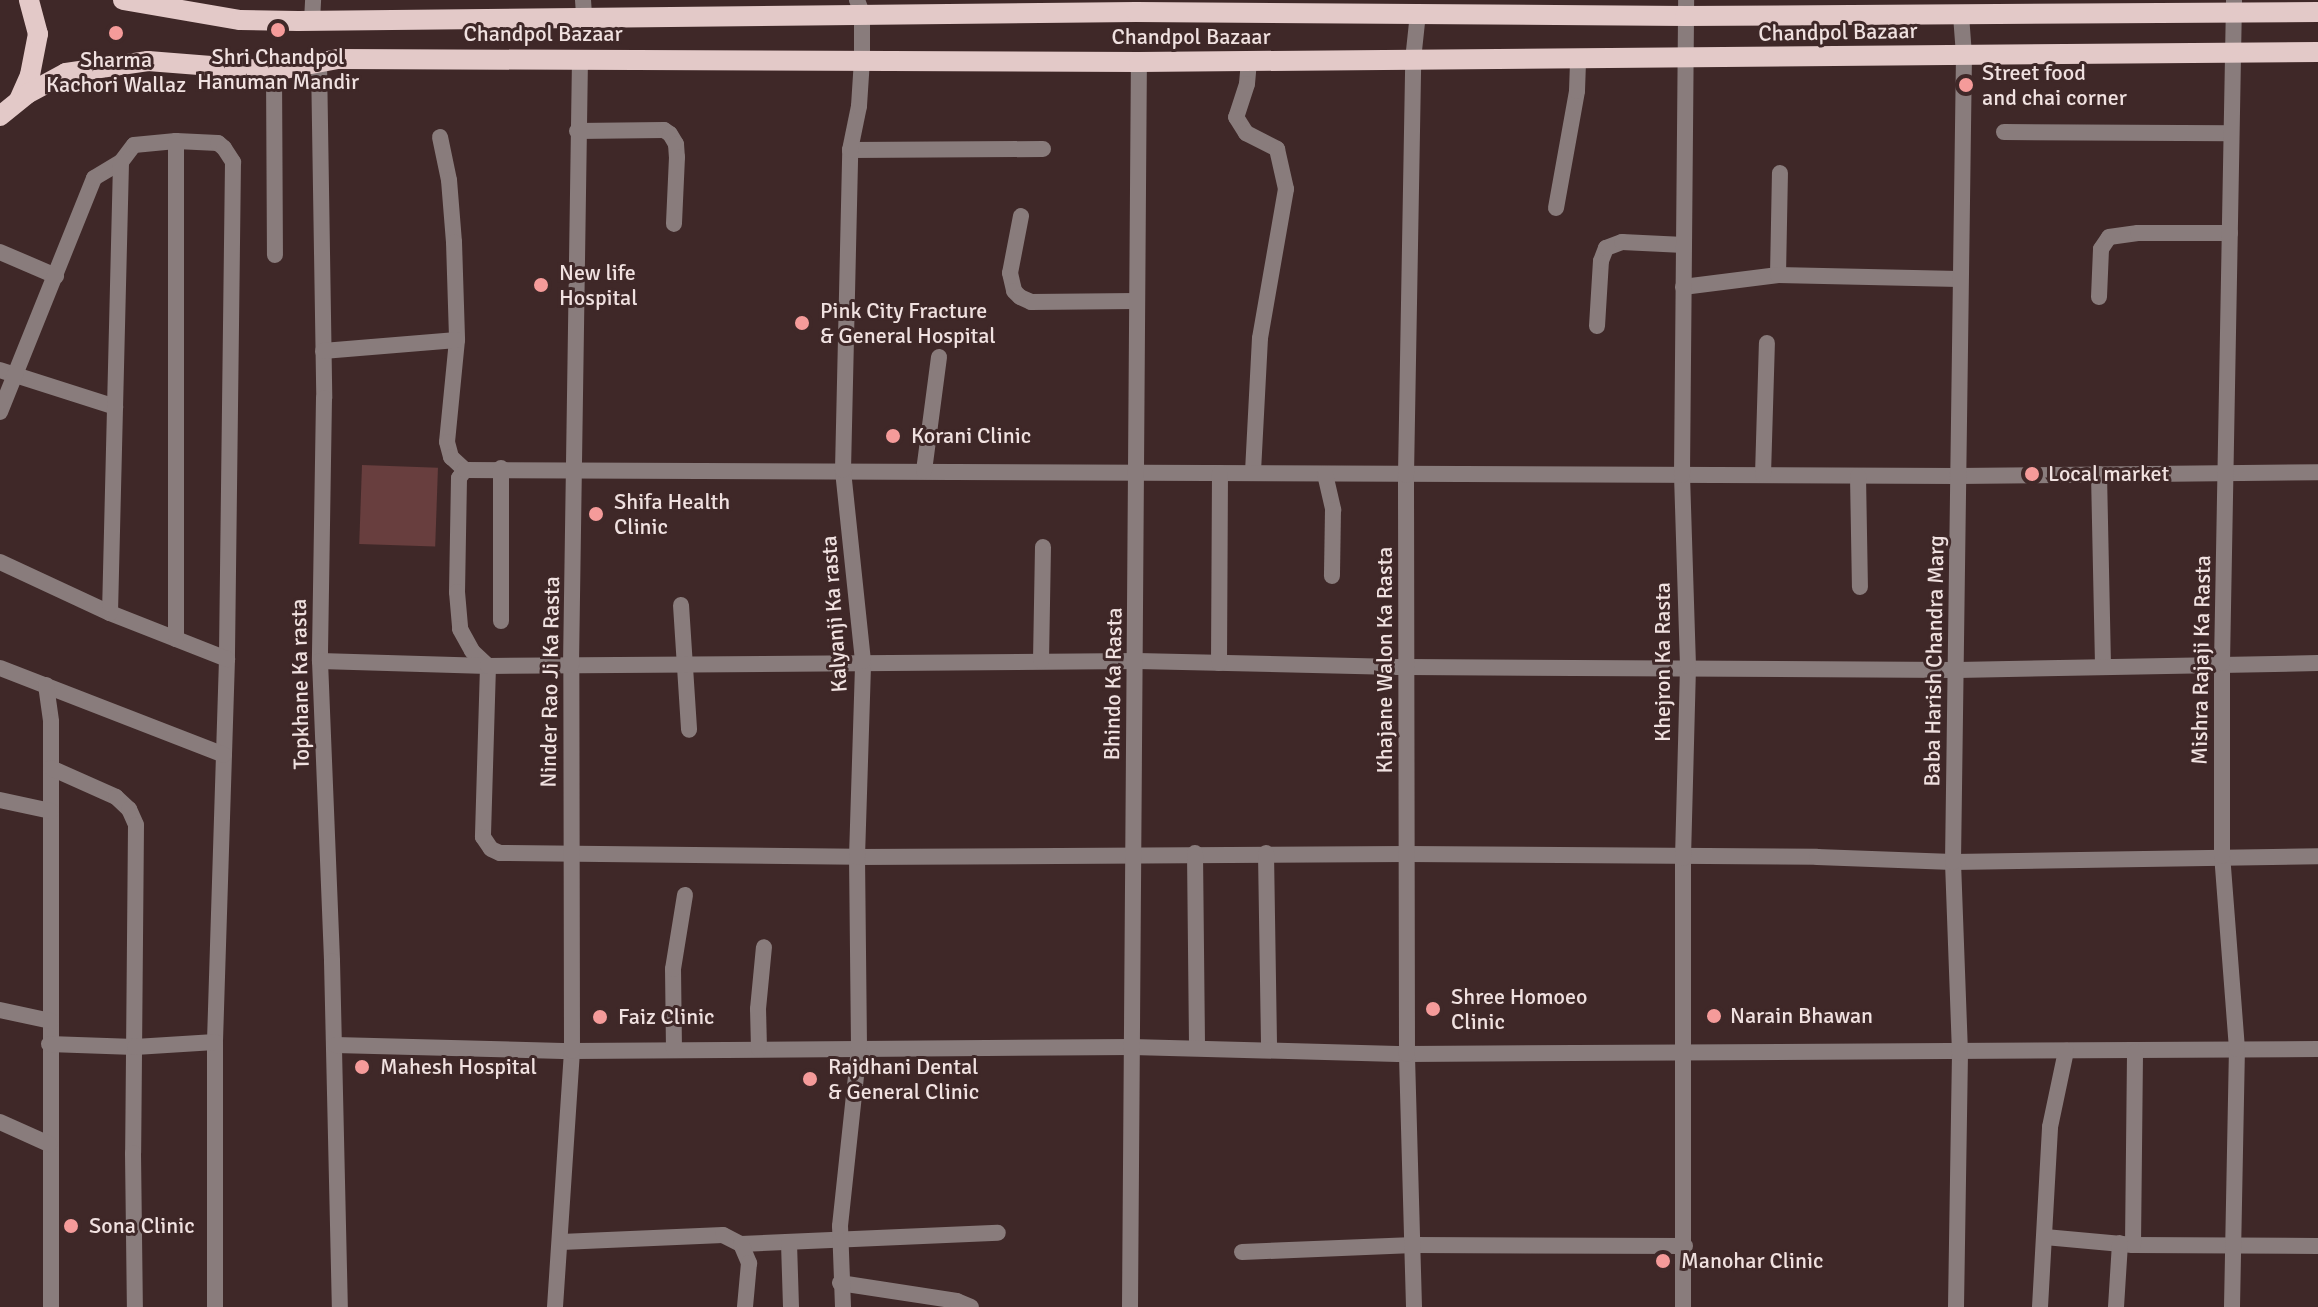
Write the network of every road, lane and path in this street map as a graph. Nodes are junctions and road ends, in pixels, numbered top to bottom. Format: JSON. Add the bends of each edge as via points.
{"nodes":[{"id":1,"x":29,"y":0,"type":"edge"},
{"id":2,"x":123,"y":0,"type":"edge"},
{"id":3,"x":313,"y":0,"type":"edge"},
{"id":4,"x":1136,"y":6,"type":"edge"},
{"id":5,"x":2234,"y":6,"type":"edge"},
{"id":6,"x":860,"y":7,"type":"edge"},
{"id":7,"x":584,"y":8,"type":"edge"},
{"id":8,"x":1686,"y":8,"type":"edge"},
{"id":9,"x":1961,"y":8,"type":"edge"},
{"id":10,"x":2318,"y":12,"type":"edge"},
{"id":11,"x":1418,"y":13,"type":"junction"},
{"id":12,"x":312,"y":21,"type":"junction"},
{"id":13,"x":2234,"y":51,"type":"junction"},
{"id":14,"x":2318,"y":52,"type":"edge"},
{"id":15,"x":1964,"y":55,"type":"junction"},
{"id":16,"x":580,"y":58,"type":"junction"},
{"id":17,"x":1687,"y":58,"type":"junction"},
{"id":18,"x":862,"y":59,"type":"junction"},
{"id":19,"x":1578,"y":59,"type":"junction"},
{"id":20,"x":1413,"y":60,"type":"junction"},
{"id":21,"x":319,"y":61,"type":"junction"},
{"id":22,"x":1249,"y":61,"type":"junction"},
{"id":23,"x":1139,"y":62,"type":"junction"},
{"id":24,"x":274,"y":71,"type":"junction"},
{"id":25,"x":19,"y":100,"type":"junction"},
{"id":26,"x":0,"y":116,"type":"edge"},
{"id":27,"x":577,"y":131,"type":"junction"},
{"id":28,"x":2004,"y":132,"type":"dead end"},
{"id":29,"x":2231,"y":133,"type":"junction"},
{"id":30,"x":440,"y":137,"type":"dead end"},
{"id":31,"x":176,"y":141,"type":"junction"},
{"id":32,"x":1043,"y":149,"type":"dead end"},
{"id":33,"x":850,"y":150,"type":"junction"},
{"id":34,"x":121,"y":162,"type":"junction"},
{"id":35,"x":1780,"y":173,"type":"dead end"},
{"id":36,"x":1556,"y":208,"type":"dead end"},
{"id":37,"x":1021,"y":216,"type":"dead end"},
{"id":38,"x":674,"y":224,"type":"dead end"},
{"id":39,"x":2230,"y":233,"type":"junction"},
{"id":40,"x":1684,"y":245,"type":"junction"},
{"id":41,"x":0,"y":252,"type":"edge"},
{"id":42,"x":275,"y":255,"type":"dead end"},
{"id":43,"x":1778,"y":275,"type":"junction"},
{"id":44,"x":56,"y":276,"type":"junction"},
{"id":45,"x":1959,"y":279,"type":"junction"},
{"id":46,"x":1683,"y":287,"type":"junction"},
{"id":47,"x":2099,"y":297,"type":"dead end"},
{"id":48,"x":1136,"y":301,"type":"junction"},
{"id":49,"x":1597,"y":326,"type":"dead end"},
{"id":50,"x":457,"y":340,"type":"junction"},
{"id":51,"x":1767,"y":343,"type":"dead end"},
{"id":52,"x":323,"y":351,"type":"junction"},
{"id":53,"x":939,"y":357,"type":"dead end"},
{"id":54,"x":7,"y":372,"type":"edge"},
{"id":55,"x":115,"y":407,"type":"junction"},
{"id":56,"x":0,"y":412,"type":"edge"},
{"id":57,"x":501,"y":468,"type":"junction"},
{"id":58,"x":465,"y":470,"type":"junction"},
{"id":59,"x":843,"y":470,"type":"junction"},
{"id":60,"x":575,"y":471,"type":"junction"},
{"id":61,"x":924,"y":471,"type":"junction"},
{"id":62,"x":2227,"y":471,"type":"junction"},
{"id":63,"x":1135,"y":472,"type":"junction"},
{"id":64,"x":2318,"y":472,"type":"edge"},
{"id":65,"x":1220,"y":473,"type":"junction"},
{"id":66,"x":1253,"y":473,"type":"junction"},
{"id":67,"x":1325,"y":474,"type":"junction"},
{"id":68,"x":2099,"y":474,"type":"junction"},
{"id":69,"x":1406,"y":475,"type":"junction"},
{"id":70,"x":1682,"y":475,"type":"junction"},
{"id":71,"x":1763,"y":475,"type":"junction"},
{"id":72,"x":1858,"y":476,"type":"junction"},
{"id":73,"x":1957,"y":476,"type":"junction"},
{"id":74,"x":1043,"y":547,"type":"dead end"},
{"id":75,"x":0,"y":562,"type":"edge"},
{"id":76,"x":1332,"y":576,"type":"dead end"},
{"id":77,"x":1860,"y":587,"type":"dead end"},
{"id":78,"x":681,"y":605,"type":"dead end"},
{"id":79,"x":110,"y":613,"type":"junction"},
{"id":80,"x":501,"y":621,"type":"dead end"},
{"id":81,"x":176,"y":639,"type":"junction"},
{"id":82,"x":227,"y":659,"type":"junction"},
{"id":83,"x":320,"y":661,"type":"junction"},
{"id":84,"x":863,"y":661,"type":"junction"},
{"id":85,"x":1041,"y":661,"type":"junction"},
{"id":86,"x":1137,"y":661,"type":"junction"},
{"id":87,"x":685,"y":663,"type":"junction"},
{"id":88,"x":1219,"y":663,"type":"junction"},
{"id":89,"x":2222,"y":663,"type":"junction"},
{"id":90,"x":2318,"y":663,"type":"edge"},
{"id":91,"x":571,"y":665,"type":"junction"},
{"id":92,"x":488,"y":666,"type":"junction"},
{"id":93,"x":1688,"y":666,"type":"junction"},
{"id":94,"x":2103,"y":666,"type":"junction"},
{"id":95,"x":1408,"y":667,"type":"junction"},
{"id":96,"x":0,"y":668,"type":"edge"},
{"id":97,"x":1957,"y":670,"type":"junction"},
{"id":98,"x":46,"y":685,"type":"junction"},
{"id":99,"x":689,"y":730,"type":"dead end"},
{"id":100,"x":224,"y":755,"type":"junction"},
{"id":101,"x":51,"y":768,"type":"junction"},
{"id":102,"x":0,"y":800,"type":"edge"},
{"id":103,"x":51,"y":811,"type":"junction"},
{"id":104,"x":570,"y":852,"type":"junction"},
{"id":105,"x":1132,"y":853,"type":"junction"},
{"id":106,"x":1195,"y":853,"type":"junction"},
{"id":107,"x":1266,"y":853,"type":"junction"},
{"id":108,"x":1407,"y":854,"type":"junction"},
{"id":109,"x":2222,"y":856,"type":"junction"},
{"id":110,"x":2318,"y":856,"type":"edge"},
{"id":111,"x":857,"y":857,"type":"junction"},
{"id":112,"x":1683,"y":858,"type":"junction"},
{"id":113,"x":1953,"y":862,"type":"junction"},
{"id":114,"x":685,"y":895,"type":"dead end"},
{"id":115,"x":764,"y":947,"type":"dead end"},
{"id":116,"x":0,"y":1010,"type":"edge"},
{"id":117,"x":51,"y":1021,"type":"junction"},
{"id":118,"x":215,"y":1042,"type":"junction"},
{"id":119,"x":49,"y":1044,"type":"junction"},
{"id":120,"x":335,"y":1045,"type":"junction"},
{"id":121,"x":135,"y":1047,"type":"junction"},
{"id":122,"x":859,"y":1047,"type":"junction"},
{"id":123,"x":1132,"y":1047,"type":"junction"},
{"id":124,"x":1197,"y":1048,"type":"junction"},
{"id":125,"x":759,"y":1049,"type":"junction"},
{"id":126,"x":1269,"y":1049,"type":"junction"},
{"id":127,"x":2237,"y":1049,"type":"junction"},
{"id":128,"x":2318,"y":1049,"type":"edge"},
{"id":129,"x":674,"y":1050,"type":"junction"},
{"id":130,"x":1683,"y":1050,"type":"junction"},
{"id":131,"x":572,"y":1051,"type":"junction"},
{"id":132,"x":2066,"y":1051,"type":"junction"},
{"id":133,"x":2135,"y":1052,"type":"junction"},
{"id":134,"x":1960,"y":1053,"type":"junction"},
{"id":135,"x":1407,"y":1054,"type":"junction"},
{"id":136,"x":0,"y":1122,"type":"edge"},
{"id":137,"x":49,"y":1144,"type":"junction"},
{"id":138,"x":998,"y":1233,"type":"dead end"},
{"id":139,"x":2045,"y":1237,"type":"junction"},
{"id":140,"x":840,"y":1240,"type":"junction"},
{"id":141,"x":561,"y":1242,"type":"junction"},
{"id":142,"x":789,"y":1243,"type":"junction"},
{"id":143,"x":741,"y":1244,"type":"junction"},
{"id":144,"x":2127,"y":1244,"type":"junction"},
{"id":145,"x":1414,"y":1245,"type":"junction"},
{"id":146,"x":1685,"y":1246,"type":"junction"},
{"id":147,"x":2234,"y":1246,"type":"junction"},
{"id":148,"x":2318,"y":1246,"type":"edge"},
{"id":149,"x":1242,"y":1252,"type":"dead end"},
{"id":150,"x":840,"y":1283,"type":"junction"},
{"id":151,"x":51,"y":1307,"type":"edge"},
{"id":152,"x":135,"y":1307,"type":"edge"},
{"id":153,"x":215,"y":1307,"type":"edge"},
{"id":154,"x":340,"y":1307,"type":"edge"},
{"id":155,"x":555,"y":1307,"type":"edge"},
{"id":156,"x":745,"y":1307,"type":"edge"},
{"id":157,"x":791,"y":1307,"type":"edge"},
{"id":158,"x":843,"y":1307,"type":"edge"},
{"id":159,"x":971,"y":1307,"type":"edge"},
{"id":160,"x":1130,"y":1307,"type":"edge"},
{"id":161,"x":1414,"y":1307,"type":"edge"},
{"id":162,"x":1683,"y":1307,"type":"edge"},
{"id":163,"x":1956,"y":1307,"type":"edge"},
{"id":164,"x":2040,"y":1307,"type":"edge"},
{"id":165,"x":2116,"y":1307,"type":"edge"},
{"id":166,"x":2232,"y":1307,"type":"edge"}],
"edges":[{"from":1,"to":25,"type":"main road","via":[[38,34]]},
{"from":2,"to":12,"type":"main road","name":"Chandpol Bazaar","via":[[240,20]]},
{"from":3,"to":12,"type":"street"},
{"from":4,"to":6,"type":"main road","name":"Chandpol Bazaar","via":[[986,16]]},
{"from":4,"to":11,"type":"main road","name":"Chandpol Bazaar"},
{"from":5,"to":9,"type":"main road","name":"Chandpol Bazaar"},
{"from":5,"to":10,"type":"main road","name":"Chandpol Bazaar"},
{"from":5,"to":13,"type":"street","name":"Mishra Rajaji Ka Rasta"},
{"from":6,"to":7,"type":"main road","name":"Chandpol Bazaar"},
{"from":6,"to":18,"type":"street","name":"Kalyanji Ka rasta"},
{"from":7,"to":12,"type":"main road","name":"Chandpol Bazaar"},
{"from":8,"to":9,"type":"main road","name":"Chandpol Bazaar"},
{"from":8,"to":11,"type":"main road","name":"Chandpol Bazaar"},
{"from":8,"to":17,"type":"street","name":"Khejron Ka Rasta"},
{"from":9,"to":15,"type":"street","name":"Baba Harish Chandra Marg"},
{"from":11,"to":20,"type":"street","name":"Khajane Walon Ka Rasta"},
{"from":13,"to":14,"type":"main road","name":"Chandpol Bazaar"},
{"from":13,"to":15,"type":"main road","name":"Chandpol Bazaar"},
{"from":13,"to":29,"type":"street","name":"Mishra Rajaji Ka Rasta"},
{"from":15,"to":17,"type":"main road","name":"Chandpol Bazaar"},
{"from":15,"to":45,"type":"street","name":"Baba Harish Chandra Marg"},
{"from":16,"to":18,"type":"main road","name":"Chandpol Bazaar"},
{"from":16,"to":21,"type":"main road","name":"Chandpol Bazaar"},
{"from":16,"to":27,"type":"street","name":"Ninder Rao Ji Ka Rasta"},
{"from":17,"to":19,"type":"main road","name":"Chandpol Bazaar"},
{"from":17,"to":40,"type":"street","name":"Khejron Ka Rasta"},
{"from":18,"to":23,"type":"main road","name":"Chandpol Bazaar"},
{"from":18,"to":33,"type":"street","name":"Kalyanji Ka rasta"},
{"from":19,"to":20,"type":"main road","name":"Chandpol Bazaar"},
{"from":19,"to":36,"type":"street"},
{"from":20,"to":22,"type":"main road","name":"Chandpol Bazaar"},
{"from":20,"to":69,"type":"street","name":"Khajane Walon Ka Rasta"},
{"from":21,"to":24,"type":"main road","name":"Chandpol Bazaar"},
{"from":21,"to":52,"type":"street","name":"Topkhane Ka rasta"},
{"from":22,"to":23,"type":"main road","name":"Chandpol Bazaar"},
{"from":22,"to":66,"type":"street","via":[[1236,117],[1246,133],[1277,149],[1286,189],[1262,325]]},
{"from":23,"to":48,"type":"street","name":"Bhindo Ka Rasta"},
{"from":24,"to":25,"type":"main road","name":"Chandpol Bazaar","via":[[148,61],[66,73]]},
{"from":24,"to":42,"type":"street"},
{"from":25,"to":26,"type":"main road"},
{"from":27,"to":38,"type":"street","via":[[670,134],[677,157]]},
{"from":27,"to":60,"type":"street","name":"Ninder Rao Ji Ka Rasta"},
{"from":28,"to":29,"type":"street"},
{"from":29,"to":39,"type":"street","name":"Mishra Rajaji Ka Rasta"},
{"from":30,"to":50,"type":"street","via":[[453,226]]},
{"from":31,"to":34,"type":"street","via":[[134,145]]},
{"from":31,"to":81,"type":"street"},
{"from":31,"to":82,"type":"street","via":[[218,143],[233,162]]},
{"from":32,"to":33,"type":"street"},
{"from":33,"to":59,"type":"street","name":"Kalyanji Ka rasta"},
{"from":34,"to":44,"type":"street","via":[[94,178]]},
{"from":34,"to":55,"type":"street"},
{"from":35,"to":43,"type":"street"},
{"from":37,"to":48,"type":"street","via":[[1010,273],[1020,297],[1031,302]]},
{"from":39,"to":47,"type":"street","via":[[2109,237],[2101,249]]},
{"from":39,"to":62,"type":"street","name":"Mishra Rajaji Ka Rasta"},
{"from":40,"to":46,"type":"street","name":"Khejron Ka Rasta"},
{"from":40,"to":49,"type":"street","via":[[1622,242],[1606,248]]},
{"from":41,"to":44,"type":"street"},
{"from":43,"to":45,"type":"street"},
{"from":43,"to":46,"type":"street"},
{"from":44,"to":54,"type":"street"},
{"from":45,"to":73,"type":"street","name":"Baba Harish Chandra Marg"},
{"from":46,"to":70,"type":"street","name":"Khejron Ka Rasta"},
{"from":48,"to":63,"type":"street","name":"Bhindo Ka Rasta"},
{"from":50,"to":52,"type":"street"},
{"from":50,"to":58,"type":"street","via":[[447,442],[451,457]]},
{"from":51,"to":71,"type":"street"},
{"from":52,"to":83,"type":"street","name":"Topkhane Ka rasta"},
{"from":53,"to":61,"type":"street"},
{"from":54,"to":55,"type":"street"},
{"from":54,"to":56,"type":"street"},
{"from":55,"to":79,"type":"street"},
{"from":57,"to":58,"type":"street"},
{"from":57,"to":60,"type":"street"},
{"from":57,"to":80,"type":"street"},
{"from":58,"to":92,"type":"street","via":[[459,478],[460,629]]},
{"from":59,"to":60,"type":"street"},
{"from":59,"to":61,"type":"street"},
{"from":59,"to":84,"type":"street","name":"Kalyanji Ka rasta"},
{"from":60,"to":91,"type":"street","name":"Ninder Rao Ji Ka Rasta"},
{"from":61,"to":63,"type":"street"},
{"from":62,"to":64,"type":"street"},
{"from":62,"to":68,"type":"street"},
{"from":62,"to":89,"type":"street","name":"Mishra Rajaji Ka Rasta"},
{"from":63,"to":65,"type":"street"},
{"from":63,"to":86,"type":"street","name":"Bhindo Ka Rasta"},
{"from":65,"to":66,"type":"street"},
{"from":65,"to":88,"type":"street"},
{"from":66,"to":67,"type":"street"},
{"from":67,"to":69,"type":"street"},
{"from":67,"to":76,"type":"street","via":[[1333,510]]},
{"from":68,"to":73,"type":"street"},
{"from":68,"to":94,"type":"street"},
{"from":69,"to":70,"type":"street"},
{"from":69,"to":95,"type":"street","name":"Khajane Walon Ka Rasta"},
{"from":70,"to":71,"type":"street"},
{"from":70,"to":93,"type":"street","name":"Khejron Ka Rasta"},
{"from":71,"to":72,"type":"street"},
{"from":72,"to":73,"type":"street"},
{"from":72,"to":77,"type":"street"},
{"from":73,"to":97,"type":"street","name":"Baba Harish Chandra Marg"},
{"from":74,"to":85,"type":"street"},
{"from":75,"to":79,"type":"street"},
{"from":78,"to":87,"type":"street"},
{"from":79,"to":81,"type":"street"},
{"from":81,"to":82,"type":"street"},
{"from":82,"to":100,"type":"street"},
{"from":83,"to":92,"type":"street"},
{"from":83,"to":120,"type":"street","name":"Topkhane Ka rasta"},
{"from":84,"to":85,"type":"street"},
{"from":84,"to":87,"type":"street"},
{"from":84,"to":111,"type":"street","name":"Kalyanji Ka rasta"},
{"from":85,"to":86,"type":"street"},
{"from":86,"to":88,"type":"street"},
{"from":86,"to":105,"type":"street","name":"Bhindo Ka Rasta"},
{"from":87,"to":91,"type":"street"},
{"from":87,"to":99,"type":"street"},
{"from":88,"to":95,"type":"street"},
{"from":89,"to":90,"type":"street"},
{"from":89,"to":94,"type":"street"},
{"from":89,"to":109,"type":"street","name":"Mishra Rajaji Ka Rasta"},
{"from":91,"to":92,"type":"street"},
{"from":91,"to":104,"type":"street","name":"Ninder Rao Ji Ka Rasta"},
{"from":92,"to":104,"type":"street","via":[[483,837],[500,853]]},
{"from":93,"to":95,"type":"street"},
{"from":93,"to":97,"type":"street"},
{"from":93,"to":112,"type":"street","name":"Khejron Ka Rasta"},
{"from":94,"to":97,"type":"street"},
{"from":95,"to":108,"type":"street","name":"Khajane Walon Ka Rasta"},
{"from":96,"to":98,"type":"street"},
{"from":97,"to":113,"type":"street","name":"Baba Harish Chandra Marg"},
{"from":98,"to":100,"type":"street"},
{"from":98,"to":101,"type":"street"},
{"from":100,"to":118,"type":"street"},
{"from":101,"to":103,"type":"street"},
{"from":101,"to":121,"type":"street","via":[[116,797],[136,825]]},
{"from":102,"to":103,"type":"street"},
{"from":103,"to":117,"type":"street"},
{"from":104,"to":111,"type":"street"},
{"from":104,"to":131,"type":"street","name":"Ninder Rao Ji Ka Rasta"},
{"from":105,"to":106,"type":"street"},
{"from":105,"to":111,"type":"street"},
{"from":105,"to":123,"type":"street","name":"Bhindo Ka Rasta"},
{"from":106,"to":107,"type":"street"},
{"from":106,"to":124,"type":"street"},
{"from":107,"to":108,"type":"street"},
{"from":107,"to":126,"type":"street"},
{"from":108,"to":112,"type":"street"},
{"from":108,"to":135,"type":"street","name":"Khajane Walon Ka Rasta"},
{"from":109,"to":110,"type":"street"},
{"from":109,"to":113,"type":"street"},
{"from":109,"to":127,"type":"street","name":"Mishra Rajaji Ka Rasta"},
{"from":111,"to":122,"type":"street","name":"Kalyanji Ka rasta"},
{"from":112,"to":113,"type":"street"},
{"from":112,"to":130,"type":"street","name":"Khejron Ka Rasta"},
{"from":113,"to":134,"type":"street","name":"Baba Harish Chandra Marg"},
{"from":114,"to":129,"type":"street","via":[[673,969]]},
{"from":115,"to":125,"type":"street"},
{"from":116,"to":117,"type":"street"},
{"from":117,"to":119,"type":"street"},
{"from":118,"to":121,"type":"street"},
{"from":118,"to":153,"type":"street"},
{"from":119,"to":121,"type":"street"},
{"from":119,"to":137,"type":"street"},
{"from":120,"to":131,"type":"street"},
{"from":120,"to":154,"type":"street","name":"Topkhane Ka rasta"},
{"from":121,"to":152,"type":"street"},
{"from":122,"to":123,"type":"street"},
{"from":122,"to":125,"type":"street"},
{"from":122,"to":140,"type":"street","name":"Kalyanji Ka rasta"},
{"from":123,"to":124,"type":"street"},
{"from":123,"to":160,"type":"street","name":"Bhindo Ka Rasta"},
{"from":124,"to":126,"type":"street"},
{"from":125,"to":129,"type":"street"},
{"from":126,"to":135,"type":"street"},
{"from":127,"to":128,"type":"street"},
{"from":127,"to":133,"type":"street"},
{"from":127,"to":147,"type":"street","name":"Mishra Rajaji Ka Rasta"},
{"from":129,"to":131,"type":"street"},
{"from":130,"to":134,"type":"street"},
{"from":130,"to":135,"type":"street"},
{"from":130,"to":146,"type":"street","name":"Khejron Ka Rasta"},
{"from":131,"to":141,"type":"street","name":"Ninder Rao Ji Ka Rasta"},
{"from":132,"to":133,"type":"street"},
{"from":132,"to":134,"type":"street"},
{"from":132,"to":139,"type":"street","via":[[2050,1127]]},
{"from":133,"to":144,"type":"street"},
{"from":134,"to":163,"type":"street","name":"Baba Harish Chandra Marg"},
{"from":135,"to":145,"type":"street","name":"Khajane Walon Ka Rasta"},
{"from":136,"to":137,"type":"street"},
{"from":137,"to":151,"type":"street"},
{"from":138,"to":140,"type":"street"},
{"from":139,"to":144,"type":"street"},
{"from":139,"to":164,"type":"street"},
{"from":140,"to":142,"type":"street"},
{"from":140,"to":150,"type":"street","name":"Kalyanji Ka rasta"},
{"from":141,"to":143,"type":"street","via":[[723,1235]]},
{"from":141,"to":155,"type":"street","name":"Ninder Rao Ji Ka Rasta"},
{"from":142,"to":143,"type":"street"},
{"from":142,"to":157,"type":"street"},
{"from":143,"to":156,"type":"street","via":[[749,1263]]},
{"from":144,"to":147,"type":"street"},
{"from":144,"to":165,"type":"street"},
{"from":145,"to":146,"type":"street"},
{"from":145,"to":149,"type":"street"},
{"from":145,"to":161,"type":"street","name":"Khajane Walon Ka Rasta"},
{"from":146,"to":162,"type":"street","name":"Khejron Ka Rasta"},
{"from":147,"to":148,"type":"street"},
{"from":147,"to":166,"type":"street","name":"Mishra Rajaji Ka Rasta"},
{"from":150,"to":158,"type":"street","name":"Kalyanji Ka rasta"},
{"from":150,"to":159,"type":"street"}]}
